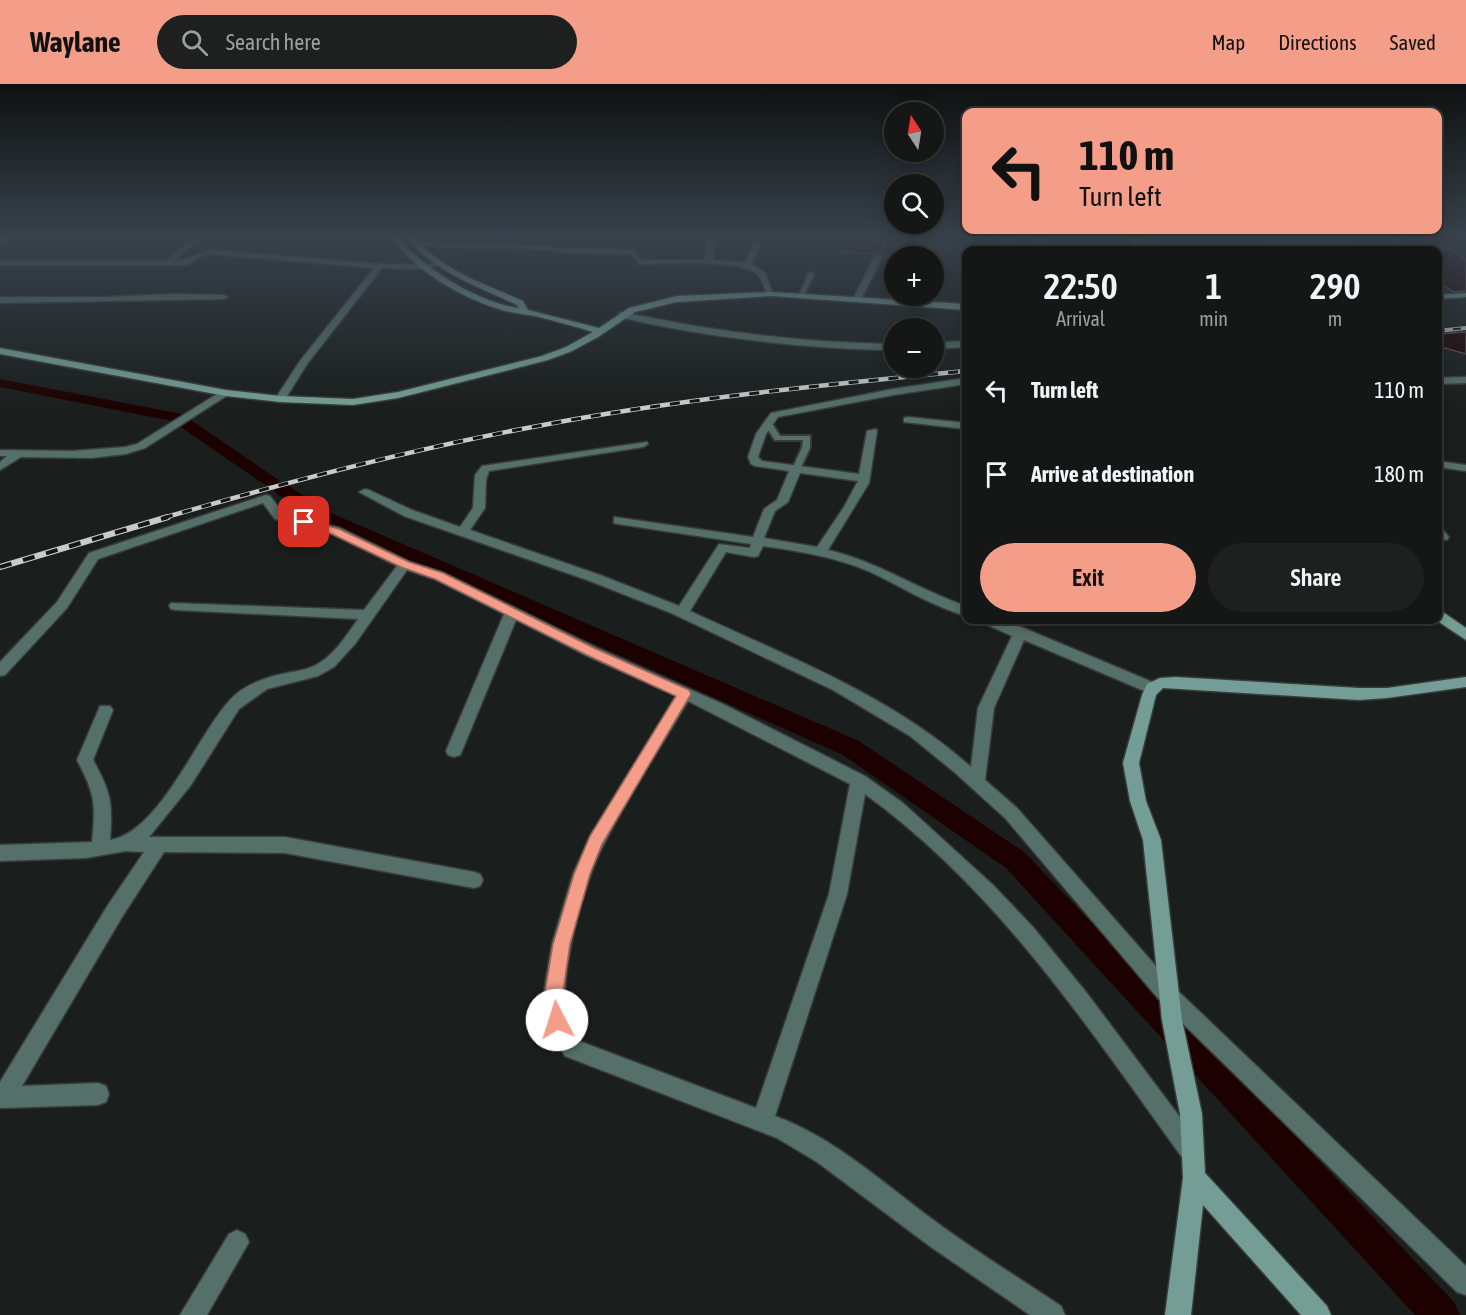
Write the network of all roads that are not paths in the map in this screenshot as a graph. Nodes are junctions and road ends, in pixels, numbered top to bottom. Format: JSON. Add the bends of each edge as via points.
{"nodes":[{"id":1,"x":359,"y":292,"type":"edge"},
{"id":2,"x":471,"y":292,"type":"edge"},
{"id":3,"x":498,"y":292,"type":"edge"},
{"id":4,"x":861,"y":292,"type":"edge"},
{"id":5,"x":771,"y":294,"type":"joint"},
{"id":6,"x":801,"y":295,"type":"joint"},
{"id":7,"x":1466,"y":295,"type":"edge"},
{"id":8,"x":224,"y":297,"type":"dead end"},
{"id":9,"x":1442,"y":297,"type":"edge"},
{"id":10,"x":857,"y":299,"type":"junction"},
{"id":11,"x":0,"y":300,"type":"edge"},
{"id":12,"x":962,"y":307,"type":"edge"},
{"id":13,"x":525,"y":311,"type":"junction"},
{"id":14,"x":622,"y":315,"type":"junction"},
{"id":15,"x":600,"y":331,"type":"junction"},
{"id":16,"x":962,"y":344,"type":"edge"},
{"id":17,"x":944,"y":345,"type":"edge"},
{"id":18,"x":884,"y":347,"type":"edge"},
{"id":19,"x":0,"y":351,"type":"edge"},
{"id":20,"x":1466,"y":380,"type":"edge"},
{"id":21,"x":1442,"y":381,"type":"edge"},
{"id":22,"x":962,"y":382,"type":"edge"},
{"id":23,"x":226,"y":393,"type":"junction"},
{"id":24,"x":280,"y":399,"type":"junction"},
{"id":25,"x":908,"y":420,"type":"dead end"},
{"id":26,"x":768,"y":424,"type":"junction"},
{"id":27,"x":962,"y":426,"type":"edge"},
{"id":28,"x":872,"y":431,"type":"dead end"},
{"id":29,"x":643,"y":444,"type":"dead end"},
{"id":30,"x":0,"y":453,"type":"edge"},
{"id":31,"x":19,"y":453,"type":"junction"},
{"id":32,"x":1442,"y":465,"type":"edge"},
{"id":33,"x":0,"y":467,"type":"edge"},
{"id":34,"x":1466,"y":468,"type":"edge"},
{"id":35,"x":796,"y":470,"type":"junction"},
{"id":36,"x":864,"y":478,"type":"junction"},
{"id":37,"x":365,"y":492,"type":"dead end"},
{"id":38,"x":618,"y":520,"type":"dead end"},
{"id":39,"x":462,"y":532,"type":"junction"},
{"id":40,"x":758,"y":541,"type":"junction"},
{"id":41,"x":820,"y":552,"type":"junction"},
{"id":42,"x":405,"y":565,"type":"junction"},
{"id":43,"x":176,"y":606,"type":"dead end"},
{"id":44,"x":962,"y":610,"type":"edge"},
{"id":45,"x":512,"y":612,"type":"junction"},
{"id":46,"x":682,"y":613,"type":"junction"},
{"id":47,"x":366,"y":615,"type":"junction"},
{"id":48,"x":1442,"y":617,"type":"edge"},
{"id":49,"x":1000,"y":624,"type":"edge"},
{"id":50,"x":1021,"y":632,"type":"junction"},
{"id":51,"x":1466,"y":635,"type":"edge"},
{"id":52,"x":0,"y":671,"type":"edge"},
{"id":53,"x":1466,"y":682,"type":"edge"},
{"id":54,"x":1152,"y":688,"type":"junction"},
{"id":55,"x":685,"y":694,"type":"junction"},
{"id":56,"x":105,"y":710,"type":"dead end"},
{"id":57,"x":454,"y":751,"type":"dead end"},
{"id":58,"x":859,"y":781,"type":"junction"},
{"id":59,"x":977,"y":782,"type":"junction"},
{"id":60,"x":127,"y":844,"type":"junction"},
{"id":61,"x":159,"y":844,"type":"junction"},
{"id":62,"x":100,"y":848,"type":"junction"},
{"id":63,"x":0,"y":853,"type":"edge"},
{"id":64,"x":474,"y":880,"type":"dead end"},
{"id":65,"x":1170,"y":997,"type":"junction"},
{"id":66,"x":98,"y":1094,"type":"dead end"},
{"id":67,"x":2,"y":1097,"type":"edge"},
{"id":68,"x":762,"y":1122,"type":"junction"},
{"id":69,"x":1192,"y":1153,"type":"junction"},
{"id":70,"x":1194,"y":1178,"type":"junction"},
{"id":71,"x":237,"y":1242,"type":"dead end"},
{"id":72,"x":1466,"y":1283,"type":"edge"},
{"id":73,"x":193,"y":1315,"type":"edge"},
{"id":74,"x":1052,"y":1315,"type":"edge"},
{"id":75,"x":1178,"y":1315,"type":"edge"},
{"id":76,"x":1318,"y":1315,"type":"edge"}],
"edges":[{"from":1,"to":24,"type":"street"},
{"from":2,"to":13,"type":"street","via":[[502,308]]},
{"from":3,"to":13,"type":"street","via":[[520,303]]},
{"from":4,"to":10,"type":"street"},
{"from":5,"to":6,"type":"street"},
{"from":5,"to":14,"type":"street","via":[[677,299]]},
{"from":6,"to":10,"type":"street"},
{"from":7,"to":9,"type":"street"},
{"from":8,"to":11,"type":"street"},
{"from":10,"to":12,"type":"street"},
{"from":13,"to":15,"type":"street"},
{"from":14,"to":15,"type":"street"},
{"from":14,"to":18,"type":"street","via":[[765,337]]},
{"from":15,"to":24,"type":"street","via":[[545,358],[398,395],[353,402]]},
{"from":16,"to":17,"type":"street"},
{"from":19,"to":23,"type":"street"},
{"from":20,"to":21,"type":"street"},
{"from":22,"to":26,"type":"street","via":[[775,415]]},
{"from":23,"to":24,"type":"street"},
{"from":23,"to":31,"type":"street","via":[[126,452]]},
{"from":25,"to":27,"type":"street"},
{"from":26,"to":35,"type":"lane","via":[[778,438],[807,438]]},
{"from":26,"to":35,"type":"street","via":[[760,434],[753,460]]},
{"from":28,"to":36,"type":"street"},
{"from":29,"to":39,"type":"street","via":[[486,468],[481,475],[477,513]]},
{"from":30,"to":31,"type":"street"},
{"from":31,"to":33,"type":"street"},
{"from":32,"to":34,"type":"street"},
{"from":35,"to":36,"type":"street"},
{"from":35,"to":40,"type":"street","via":[[782,502],[770,509]]},
{"from":36,"to":41,"type":"street"},
{"from":37,"to":39,"type":"street","via":[[408,513]]},
{"from":38,"to":40,"type":"street"},
{"from":39,"to":46,"type":"street"},
{"from":40,"to":41,"type":"street"},
{"from":40,"to":46,"type":"street","via":[[754,553],[723,547]]},
{"from":41,"to":44,"type":"street","via":[[872,568]]},
{"from":42,"to":45,"type":"street","via":[[439,576]]},
{"from":42,"to":47,"type":"street"},
{"from":42,"to":52,"type":"street","via":[[336,531],[279,516],[266,498],[93,556],[62,605]]},
{"from":43,"to":47,"type":"street"},
{"from":45,"to":55,"type":"street"},
{"from":45,"to":57,"type":"street"},
{"from":46,"to":59,"type":"street","via":[[838,686],[915,732]]},
{"from":47,"to":60,"type":"street","via":[[328,664],[310,675],[263,684],[234,705],[161,813]]},
{"from":48,"to":51,"type":"street"},
{"from":49,"to":50,"type":"street"},
{"from":50,"to":54,"type":"street"},
{"from":50,"to":59,"type":"street","via":[[986,708]]},
{"from":53,"to":54,"type":"street","via":[[1359,694],[1176,682]]},
{"from":54,"to":65,"type":"street","via":[[1131,763],[1138,801],[1152,840]]},
{"from":55,"to":58,"type":"street"},
{"from":55,"to":68,"type":"street","via":[[596,841],[582,874],[561,944],[554,992],[557,1020],[572,1049]]},
{"from":56,"to":62,"type":"street","via":[[85,760],[99,786],[104,810]]},
{"from":58,"to":68,"type":"street","via":[[838,894]]},
{"from":58,"to":69,"type":"street","via":[[897,808],[987,891],[1026,933]]},
{"from":59,"to":65,"type":"street","via":[[1011,813]]},
{"from":60,"to":61,"type":"street"},
{"from":60,"to":62,"type":"street"},
{"from":61,"to":64,"type":"street","via":[[285,845]]},
{"from":61,"to":67,"type":"street"},
{"from":62,"to":63,"type":"street"},
{"from":65,"to":69,"type":"street","via":[[1191,1114]]},
{"from":65,"to":72,"type":"street"},
{"from":66,"to":67,"type":"street"},
{"from":68,"to":74,"type":"street","via":[[825,1154],[939,1239]]},
{"from":69,"to":70,"type":"street"},
{"from":70,"to":75,"type":"street"},
{"from":70,"to":76,"type":"street"},
{"from":71,"to":73,"type":"street"}]}
